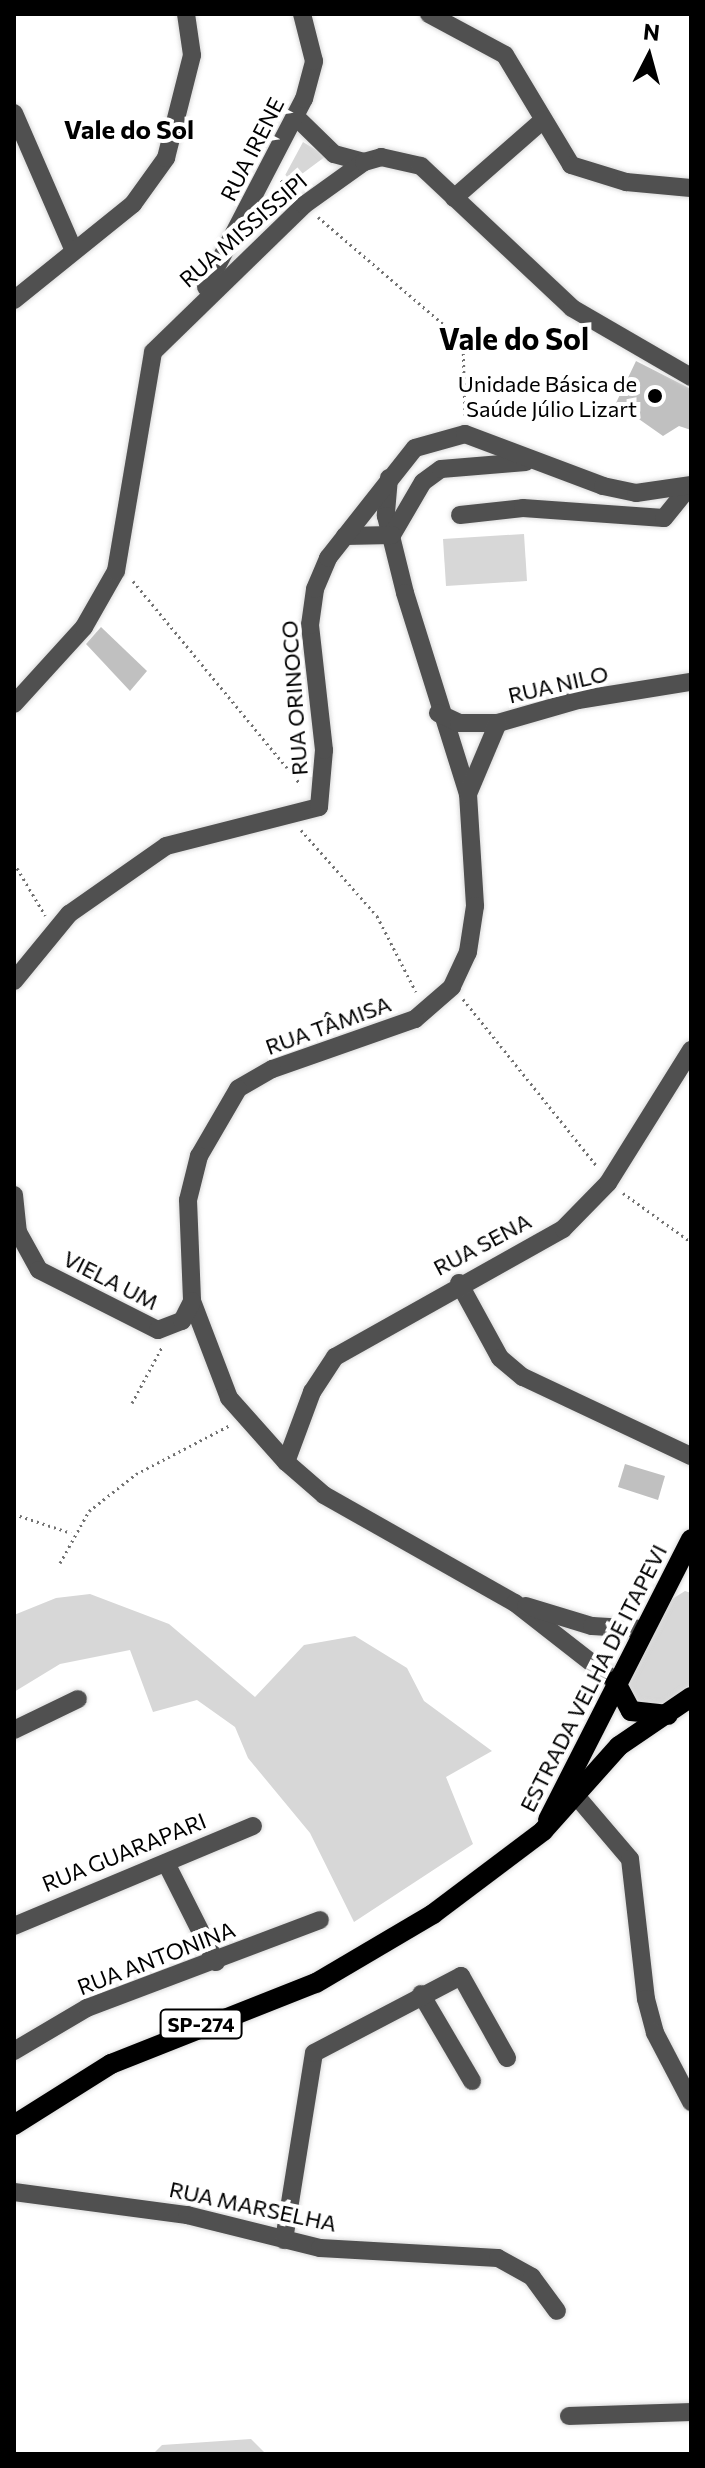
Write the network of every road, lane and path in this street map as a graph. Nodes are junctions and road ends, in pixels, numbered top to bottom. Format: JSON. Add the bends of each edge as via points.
{"nodes":[{"id":1,"x":186,"y":14,"type":"edge"},
{"id":2,"x":302,"y":14,"type":"edge"},
{"id":3,"x":429,"y":14,"type":"edge"},
{"id":4,"x":14,"y":113,"type":"edge"},
{"id":5,"x":296,"y":117,"type":"junction"},
{"id":6,"x":543,"y":120,"type":"junction"},
{"id":7,"x":364,"y":162,"type":"junction"},
{"id":8,"x":270,"y":169,"type":"junction"},
{"id":9,"x":691,"y":188,"type":"edge"},
{"id":10,"x":454,"y":198,"type":"junction"},
{"id":11,"x":304,"y":205,"type":"junction"},
{"id":12,"x":73,"y":249,"type":"junction"},
{"id":13,"x":200,"y":299,"type":"junction"},
{"id":14,"x":14,"y":300,"type":"edge"},
{"id":15,"x":691,"y":377,"type":"edge"},
{"id":16,"x":465,"y":434,"type":"junction"},
{"id":17,"x":541,"y":463,"type":"junction"},
{"id":18,"x":389,"y":478,"type":"junction"},
{"id":19,"x":690,"y":485,"type":"edge"},
{"id":20,"x":460,"y":515,"type":"dead end"},
{"id":21,"x":392,"y":535,"type":"junction"},
{"id":22,"x":345,"y":536,"type":"junction"},
{"id":23,"x":117,"y":563,"type":"junction"},
{"id":24,"x":691,"y":682,"type":"edge"},
{"id":25,"x":14,"y":704,"type":"edge"},
{"id":26,"x":438,"y":713,"type":"junction"},
{"id":27,"x":498,"y":723,"type":"junction"},
{"id":28,"x":468,"y":794,"type":"junction"},
{"id":29,"x":319,"y":807,"type":"junction"},
{"id":30,"x":291,"y":818,"type":"junction"},
{"id":31,"x":14,"y":863,"type":"edge"},
{"id":32,"x":53,"y":929,"type":"junction"},
{"id":33,"x":14,"y":981,"type":"edge"},
{"id":34,"x":452,"y":987,"type":"junction"},
{"id":35,"x":426,"y":1009,"type":"junction"},
{"id":36,"x":691,"y":1050,"type":"edge"},
{"id":37,"x":608,"y":1183,"type":"junction"},
{"id":38,"x":14,"y":1195,"type":"edge"},
{"id":39,"x":691,"y":1242,"type":"edge"},
{"id":40,"x":459,"y":1283,"type":"junction"},
{"id":41,"x":192,"y":1301,"type":"junction"},
{"id":42,"x":172,"y":1329,"type":"junction"},
{"id":43,"x":132,"y":1403,"type":"dead end"},
{"id":44,"x":245,"y":1417,"type":"junction"},
{"id":45,"x":691,"y":1456,"type":"edge"},
{"id":46,"x":286,"y":1462,"type":"junction"},
{"id":47,"x":14,"y":1514,"type":"edge"},
{"id":48,"x":72,"y":1533,"type":"junction"},
{"id":49,"x":691,"y":1539,"type":"edge"},
{"id":50,"x":60,"y":1563,"type":"dead end"},
{"id":51,"x":691,"y":1577,"type":"edge"},
{"id":52,"x":668,"y":1583,"type":"junction"},
{"id":53,"x":515,"y":1603,"type":"junction"},
{"id":54,"x":643,"y":1629,"type":"junction"},
{"id":55,"x":615,"y":1681,"type":"junction"},
{"id":56,"x":691,"y":1697,"type":"edge"},
{"id":57,"x":78,"y":1699,"type":"dead end"},
{"id":58,"x":668,"y":1715,"type":"junction"},
{"id":59,"x":14,"y":1730,"type":"edge"},
{"id":60,"x":578,"y":1798,"type":"junction"},
{"id":61,"x":253,"y":1826,"type":"dead end"},
{"id":62,"x":543,"y":1831,"type":"junction"},
{"id":63,"x":166,"y":1863,"type":"junction"},
{"id":64,"x":320,"y":1920,"type":"dead end"},
{"id":65,"x":14,"y":1926,"type":"edge"},
{"id":66,"x":216,"y":1962,"type":"junction"},
{"id":67,"x":421,"y":1994,"type":"junction"},
{"id":68,"x":14,"y":2051,"type":"edge"},
{"id":69,"x":507,"y":2058,"type":"dead end"},
{"id":70,"x":472,"y":2081,"type":"dead end"},
{"id":71,"x":691,"y":2102,"type":"edge"},
{"id":72,"x":14,"y":2125,"type":"edge"},
{"id":73,"x":14,"y":2192,"type":"edge"},
{"id":74,"x":284,"y":2240,"type":"junction"},
{"id":75,"x":557,"y":2311,"type":"dead end"},
{"id":76,"x":691,"y":2412,"type":"edge"},
{"id":77,"x":569,"y":2416,"type":"dead end"}],
"edges":[{"from":1,"to":12,"type":"street","via":[[190,68],[166,158],[133,204]]},
{"from":2,"to":5,"type":"street","name":"RUA IRENE","via":[[314,61]]},
{"from":3,"to":6,"type":"street","via":[[505,55]]},
{"from":4,"to":12,"type":"street"},
{"from":5,"to":7,"type":"street","via":[[334,154]]},
{"from":5,"to":8,"type":"street","name":"RUA IRENE"},
{"from":6,"to":9,"type":"street","via":[[571,165],[626,182]]},
{"from":6,"to":10,"type":"street"},
{"from":7,"to":10,"type":"street","via":[[405,159]]},
{"from":7,"to":11,"type":"street","name":"RUA MISSISSIPI"},
{"from":8,"to":11,"type":"path"},
{"from":8,"to":13,"type":"street","name":"RUA IRENE"},
{"from":10,"to":15,"type":"street","via":[[572,308]]},
{"from":11,"to":13,"type":"street","name":"RUA MISSISSIPI"},
{"from":11,"to":16,"type":"path","via":[[463,341]]},
{"from":12,"to":14,"type":"street"},
{"from":13,"to":23,"type":"street","name":"RUA MISSISSIPI","via":[[153,352]]},
{"from":16,"to":17,"type":"street"},
{"from":16,"to":18,"type":"street","name":"RUA ORINOCO","via":[[430,439]]},
{"from":17,"to":19,"type":"street","via":[[636,493]]},
{"from":17,"to":21,"type":"street","via":[[441,469],[423,482]]},
{"from":18,"to":21,"type":"street","name":"RUA TÂMISA"},
{"from":18,"to":22,"type":"street","name":"RUA ORINOCO"},
{"from":19,"to":20,"type":"street","via":[[664,518],[523,508]]},
{"from":21,"to":22,"type":"street"},
{"from":21,"to":26,"type":"street","name":"RUA TÂMISA"},
{"from":22,"to":29,"type":"street","name":"RUA ORINOCO","via":[[315,589],[310,625],[324,750]]},
{"from":23,"to":25,"type":"street","name":"RUA MISSISSIPI","via":[[84,627]]},
{"from":23,"to":29,"type":"path"},
{"from":24,"to":27,"type":"street","name":"RUA NILO","via":[[578,700]]},
{"from":26,"to":27,"type":"street","name":"RUA NILO","via":[[459,723]]},
{"from":26,"to":28,"type":"street","name":"RUA TÂMISA"},
{"from":27,"to":28,"type":"street"},
{"from":28,"to":34,"type":"street","name":"RUA TÂMISA","via":[[475,906],[468,952]]},
{"from":29,"to":30,"type":"street","name":"RUA ORINOCO"},
{"from":30,"to":32,"type":"street","name":"RUA ORINOCO","via":[[166,846],[97,889]]},
{"from":30,"to":35,"type":"path","via":[[377,916]]},
{"from":31,"to":32,"type":"path"},
{"from":32,"to":33,"type":"street","name":"RUA ORINOCO"},
{"from":34,"to":35,"type":"street","name":"RUA TÂMISA"},
{"from":34,"to":37,"type":"path"},
{"from":35,"to":41,"type":"street","name":"RUA TÂMISA","via":[[376,1037],[272,1069],[238,1089],[199,1156],[188,1200]]},
{"from":36,"to":37,"type":"street","name":"RUA SENA"},
{"from":37,"to":39,"type":"path"},
{"from":37,"to":40,"type":"street","name":"RUA SENA","via":[[563,1229]]},
{"from":38,"to":42,"type":"street","name":"VIELA UM","via":[[18,1232],[39,1270],[143,1326]]},
{"from":40,"to":45,"type":"street","via":[[500,1358],[523,1377]]},
{"from":40,"to":46,"type":"street","name":"RUA SENA","via":[[335,1357],[312,1392]]},
{"from":41,"to":42,"type":"street","name":"VIELA UM"},
{"from":41,"to":44,"type":"street","name":"RUA TÂMISA","via":[[209,1357]]},
{"from":42,"to":43,"type":"path"},
{"from":44,"to":46,"type":"street","name":"RUA TÂMISA"},
{"from":44,"to":48,"type":"path","via":[[136,1474]]},
{"from":46,"to":53,"type":"street","name":"RUA TÂMISA","via":[[324,1495]]},
{"from":47,"to":48,"type":"path"},
{"from":48,"to":50,"type":"path"},
{"from":49,"to":52,"type":"main road","name":"ESTRADA VELHA DE ITAPEVI"},
{"from":51,"to":52,"type":"main road"},
{"from":52,"to":54,"type":"main road","name":"ESTRADA VELHA DE ITAPEVI"},
{"from":53,"to":54,"type":"street","name":"RUA TÂMISA","via":[[592,1626]]},
{"from":53,"to":55,"type":"street","name":"RUA TÂMISA"},
{"from":54,"to":55,"type":"main road","name":"ESTRADA VELHA DE ITAPEVI"},
{"from":55,"to":58,"type":"main road","via":[[631,1711]]},
{"from":55,"to":62,"type":"main road","name":"ESTRADA VELHA DE ITAPEVI"},
{"from":56,"to":58,"type":"main road","name":"ESTRADA VELHA DE ITAPEVI"},
{"from":57,"to":59,"type":"street"},
{"from":58,"to":60,"type":"main road","name":"ESTRADA VELHA DE ITAPEVI","via":[[619,1746]]},
{"from":60,"to":62,"type":"main road","name":"ESTRADA VELHA DE ITAPEVI"},
{"from":60,"to":71,"type":"street","via":[[630,1859],[655,2033]]},
{"from":61,"to":63,"type":"street","name":"RUA GUARAPARI"},
{"from":62,"to":72,"type":"main road","number":"SP-274","via":[[433,1914],[316,1983],[111,2064]]},
{"from":63,"to":65,"type":"street","name":"RUA GUARAPARI"},
{"from":63,"to":66,"type":"street"},
{"from":64,"to":66,"type":"street","name":"RUA ANTONINA"},
{"from":66,"to":68,"type":"street","name":"RUA ANTONINA","via":[[87,2008]]},
{"from":67,"to":69,"type":"street","via":[[461,1976]]},
{"from":67,"to":70,"type":"street"},
{"from":67,"to":74,"type":"street","via":[[314,2053]]},
{"from":73,"to":74,"type":"street","name":"RUA MARSELHA","via":[[187,2215]]},
{"from":74,"to":75,"type":"street","name":"RUA MARSELHA","via":[[498,2258],[532,2277]]},
{"from":76,"to":77,"type":"street"}]}
